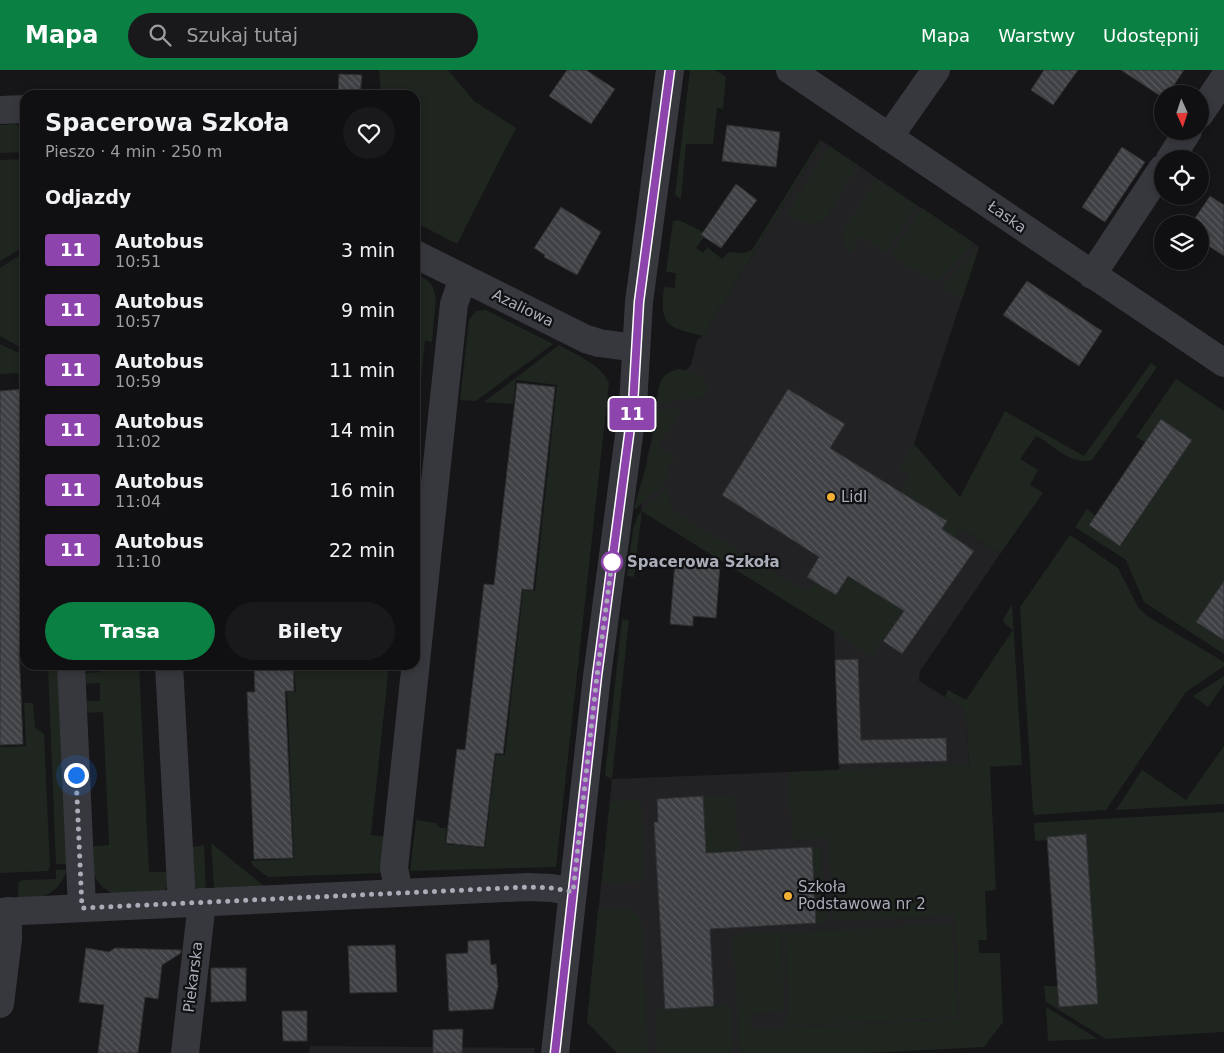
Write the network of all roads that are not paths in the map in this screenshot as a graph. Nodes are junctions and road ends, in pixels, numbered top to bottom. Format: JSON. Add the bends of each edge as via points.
{"nodes":[{"id":1,"x":670,"y":70,"type":"edge"},
{"id":2,"x":790,"y":70,"type":"edge"},
{"id":3,"x":936,"y":70,"type":"edge"},
{"id":4,"x":1224,"y":78,"type":"edge"},
{"id":5,"x":1209,"y":100,"type":"edge"},
{"id":6,"x":20,"y":109,"type":"edge"},
{"id":7,"x":0,"y":110,"type":"edge"},
{"id":8,"x":890,"y":137,"type":"junction"},
{"id":9,"x":1154,"y":182,"type":"edge"},
{"id":10,"x":420,"y":256,"type":"edge"},
{"id":11,"x":1092,"y":275,"type":"junction"},
{"id":12,"x":463,"y":278,"type":"junction"},
{"id":13,"x":636,"y":348,"type":"junction"},
{"id":14,"x":1224,"y":363,"type":"edge"},
{"id":15,"x":420,"y":623,"type":"edge"},
{"id":16,"x":72,"y":670,"type":"edge"},
{"id":17,"x":169,"y":670,"type":"edge"},
{"id":18,"x":415,"y":670,"type":"edge"},
{"id":19,"x":573,"y":892,"type":"junction"},
{"id":20,"x":399,"y":893,"type":"junction"},
{"id":21,"x":192,"y":902,"type":"junction"},
{"id":22,"x":82,"y":908,"type":"junction"},
{"id":23,"x":4,"y":911,"type":"edge"},
{"id":24,"x":0,"y":1004,"type":"edge"},
{"id":25,"x":185,"y":1053,"type":"edge"},
{"id":26,"x":555,"y":1053,"type":"edge"}],
"edges":[{"from":1,"to":13,"type":"street","via":[[639,302]]},
{"from":2,"to":8,"type":"street","name":"Łaska"},
{"from":3,"to":8,"type":"street"},
{"from":4,"to":5,"type":"street"},
{"from":6,"to":7,"type":"street"},
{"from":8,"to":11,"type":"street","name":"Łaska"},
{"from":9,"to":11,"type":"street"},
{"from":10,"to":12,"type":"street","name":"Azaliowa"},
{"from":11,"to":14,"type":"street","name":"Łaska"},
{"from":12,"to":13,"type":"street","name":"Azaliowa","via":[[586,339]]},
{"from":12,"to":15,"type":"street","via":[[454,304]]},
{"from":13,"to":19,"type":"street","via":[[633,405],[597,676]]},
{"from":16,"to":22,"type":"street"},
{"from":17,"to":21,"type":"street","name":"Piekarska"},
{"from":18,"to":20,"type":"street","via":[[394,868]]},
{"from":19,"to":20,"type":"street","via":[[528,887]]},
{"from":19,"to":26,"type":"street"},
{"from":20,"to":21,"type":"street"},
{"from":21,"to":22,"type":"street"},
{"from":21,"to":25,"type":"street","name":"Piekarska"},
{"from":22,"to":23,"type":"street"},
{"from":23,"to":24,"type":"street","via":[[8,939]]}]}
